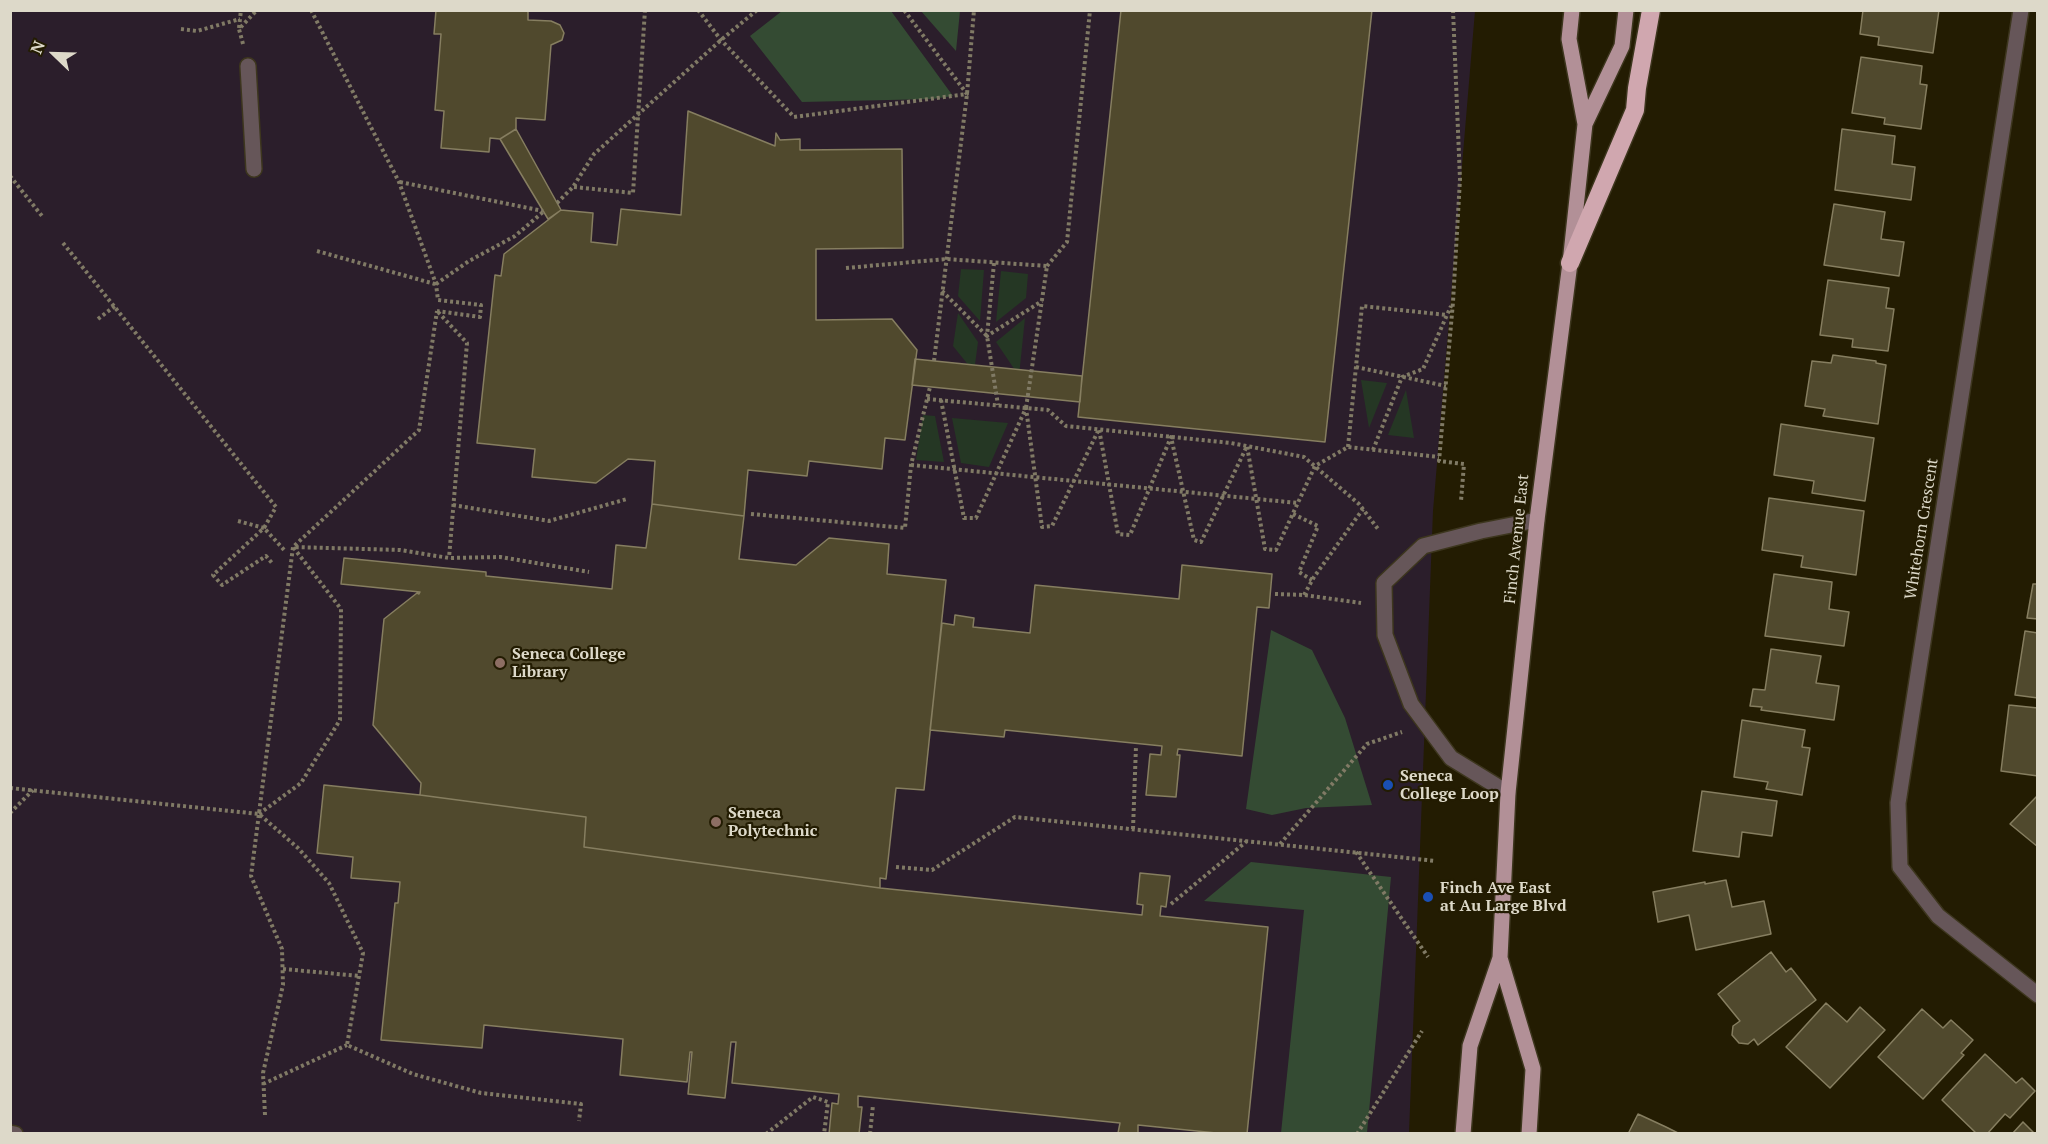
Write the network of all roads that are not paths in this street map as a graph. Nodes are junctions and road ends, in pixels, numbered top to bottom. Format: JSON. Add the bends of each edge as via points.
{"nodes":[{"id":1,"x":1572,"y":10,"type":"edge"},
{"id":2,"x":1626,"y":10,"type":"edge"},
{"id":3,"x":1651,"y":10,"type":"edge"},
{"id":4,"x":2021,"y":10,"type":"edge"},
{"id":5,"x":248,"y":66,"type":"road end"},
{"id":6,"x":1585,"y":124,"type":"junction"},
{"id":7,"x":254,"y":170,"type":"dead end"},
{"id":8,"x":1570,"y":262,"type":"junction"},
{"id":9,"x":1537,"y":520,"type":"junction"},
{"id":10,"x":1508,"y":794,"type":"junction"},
{"id":11,"x":1500,"y":958,"type":"junction"},
{"id":12,"x":2037,"y":995,"type":"edge"},
{"id":13,"x":1463,"y":1134,"type":"edge"},
{"id":14,"x":1530,"y":1134,"type":"edge"}],
"edges":[{"from":1,"to":6,"type":"main road","name":"Finch Avenue East","via":[[1569,39]]},
{"from":2,"to":6,"type":"main road","name":"Finch Avenue East","via":[[1622,46]]},
{"from":3,"to":8,"type":"highway","via":[[1635,110]]},
{"from":4,"to":12,"type":"street","name":"Whitehorn Crescent","via":[[1898,803],[1900,867],[1938,916]]},
{"from":5,"to":7,"type":"street"},
{"from":6,"to":8,"type":"main road","name":"Finch Avenue East"},
{"from":8,"to":9,"type":"main road","name":"Finch Avenue East"},
{"from":9,"to":10,"type":"main road","name":"Finch Avenue East"},
{"from":9,"to":10,"type":"street","via":[[1423,546],[1384,583],[1385,635],[1411,704],[1451,758]]},
{"from":10,"to":11,"type":"main road","name":"Finch Avenue East"},
{"from":11,"to":13,"type":"main road","name":"Finch Avenue East","via":[[1470,1046]]},
{"from":11,"to":14,"type":"main road","name":"Finch Avenue East","via":[[1533,1070]]}]}
